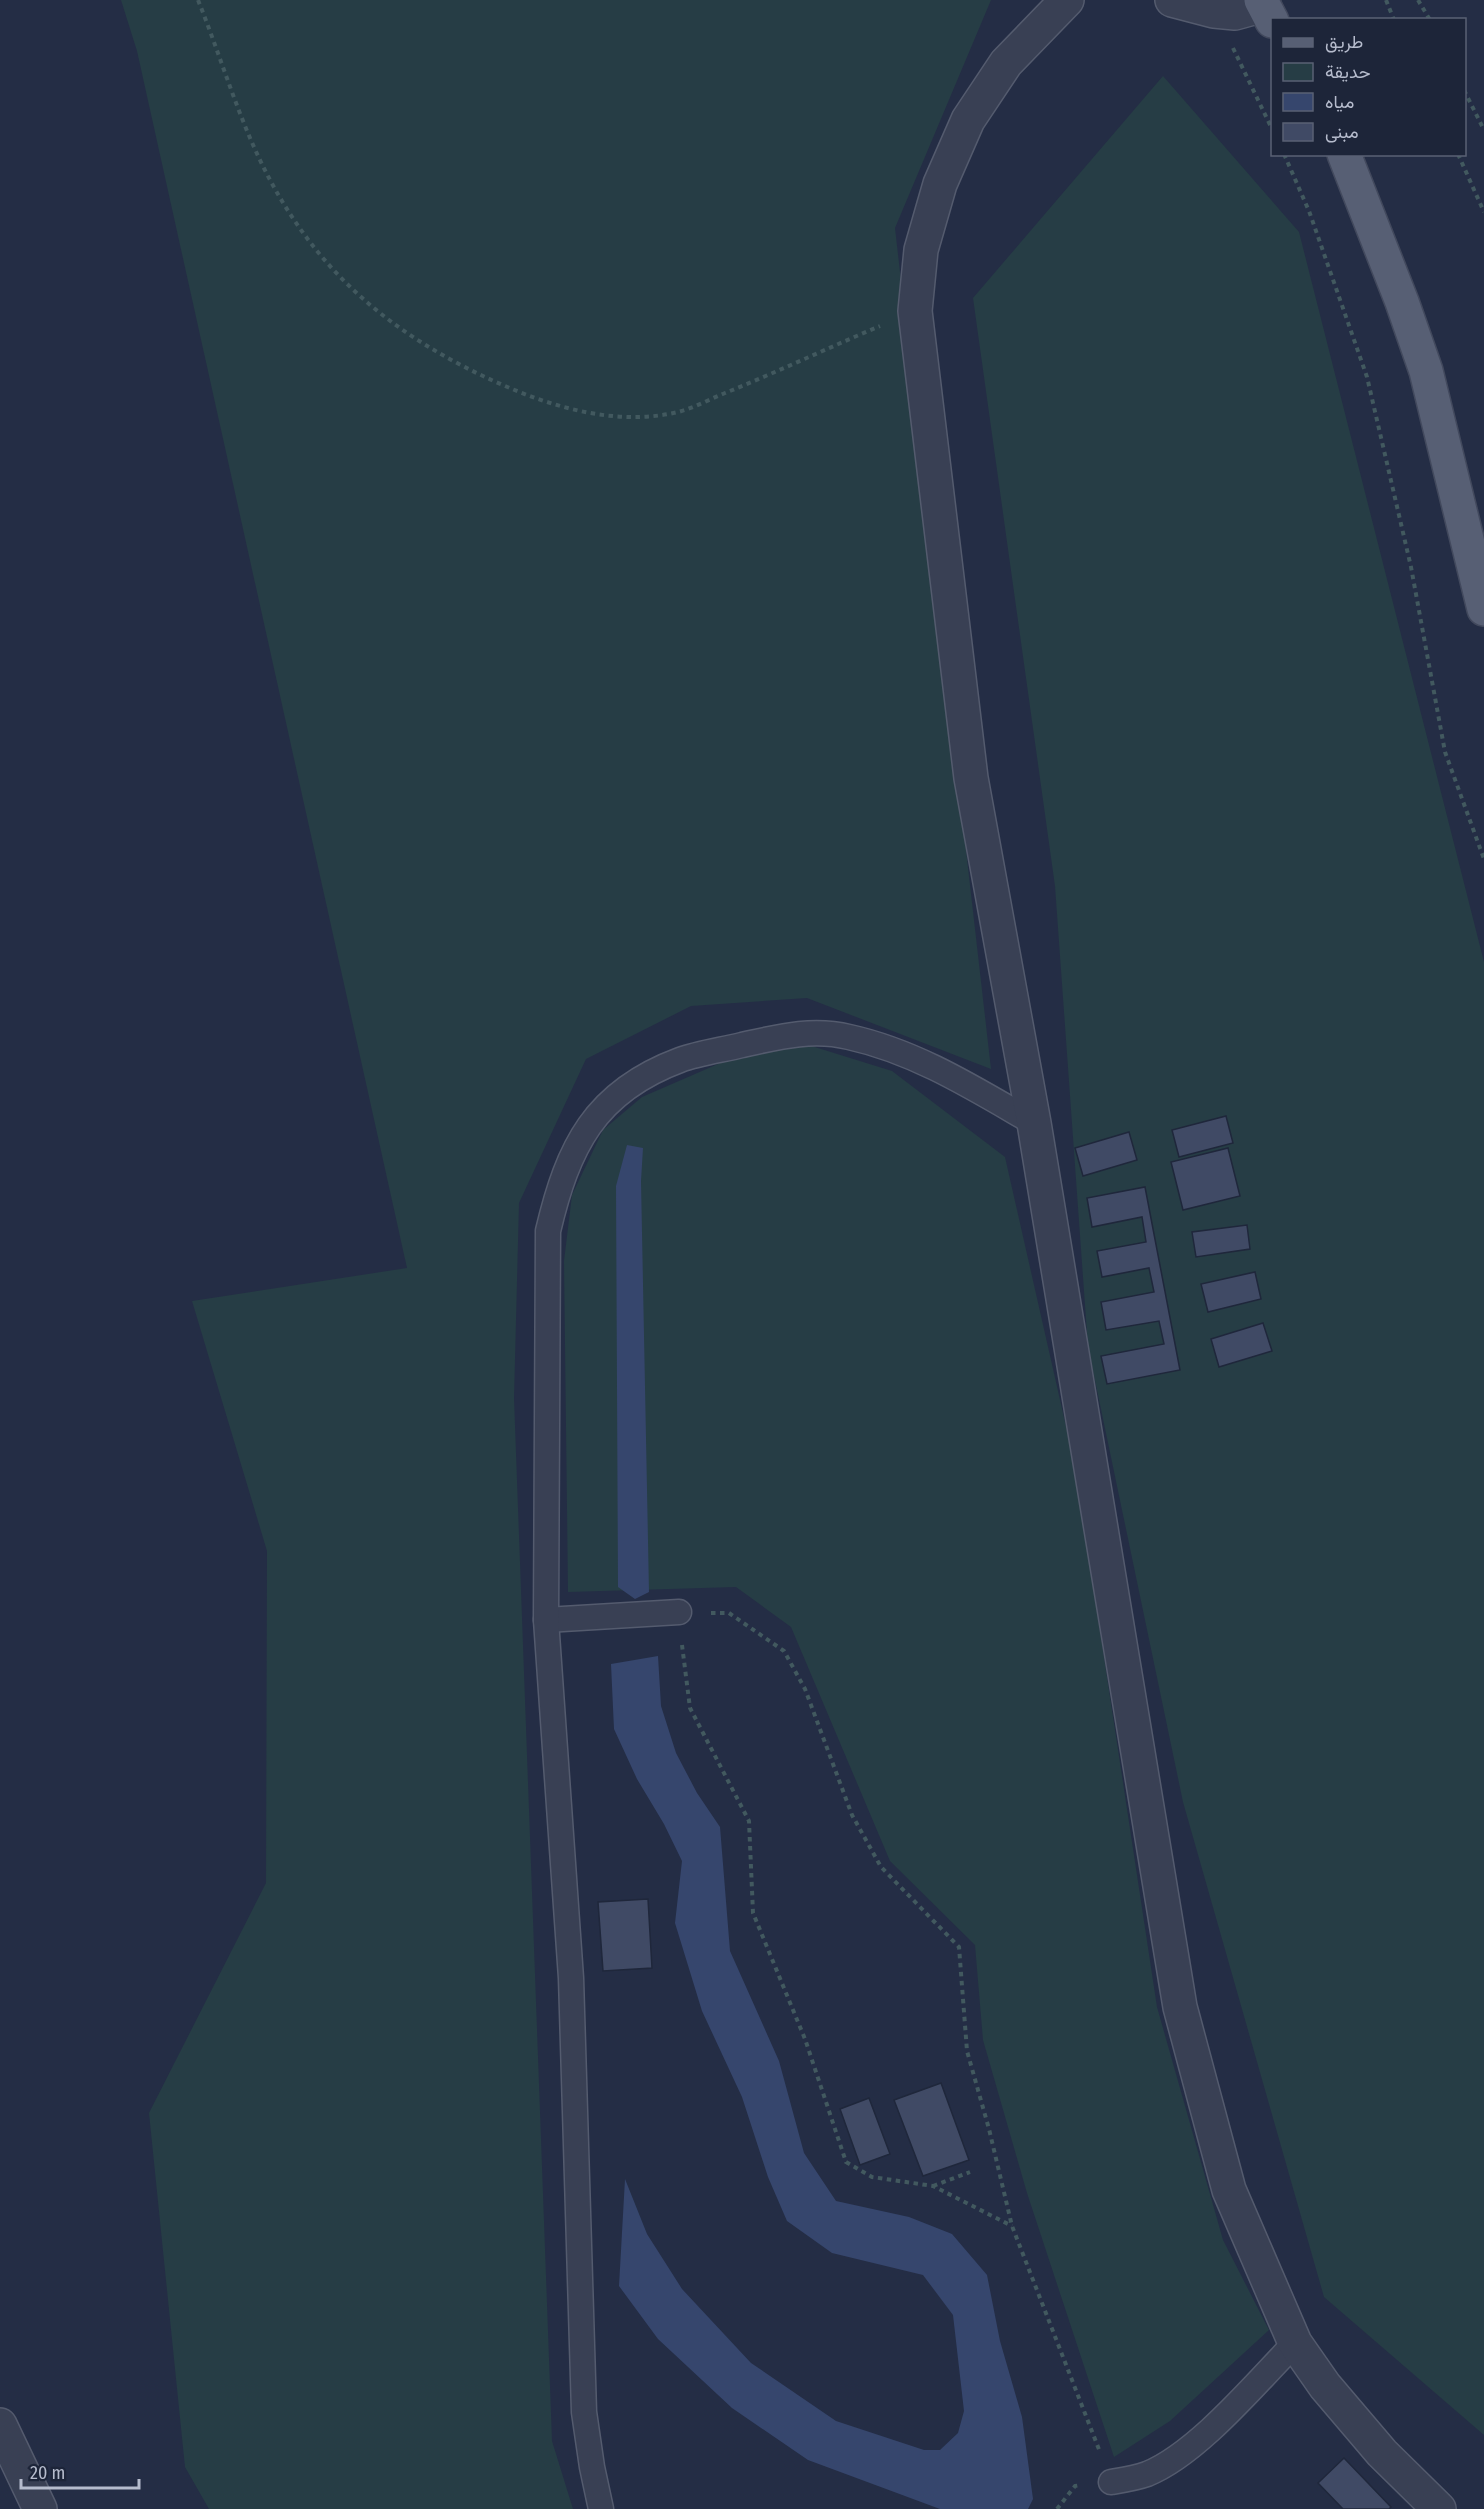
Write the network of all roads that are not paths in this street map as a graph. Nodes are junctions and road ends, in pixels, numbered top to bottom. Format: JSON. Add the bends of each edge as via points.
{"nodes":[{"id":1,"x":1067,"y":0,"type":"edge"},
{"id":2,"x":1172,"y":0,"type":"edge"},
{"id":3,"x":1266,"y":9,"type":"edge"},
{"id":4,"x":1345,"y":156,"type":"edge"},
{"id":5,"x":1484,"y":609,"type":"edge"},
{"id":6,"x":1034,"y":1123,"type":"junction"},
{"id":7,"x":679,"y":1612,"type":"road end"},
{"id":8,"x":546,"y":1620,"type":"junction"},
{"id":9,"x":1294,"y":2343,"type":"junction"},
{"id":10,"x":0,"y":2425,"type":"edge"},
{"id":11,"x":1111,"y":2482,"type":"road end"},
{"id":12,"x":40,"y":2509,"type":"edge"},
{"id":13,"x":601,"y":2509,"type":"edge"},
{"id":14,"x":1439,"y":2509,"type":"edge"}],
"edges":[{"from":1,"to":6,"type":"street","via":[[1006,63],[968,120],[940,184],[921,250],[915,311],[971,778]]},
{"from":2,"to":3,"type":"street","via":[[1214,11]]},
{"from":4,"to":5,"type":"main road","via":[[1426,371]]},
{"from":6,"to":8,"type":"lane","via":[[928,1063],[848,1036],[796,1032],[681,1060],[640,1079],[595,1115],[571,1156],[548,1231]]},
{"from":6,"to":9,"type":"street","via":[[1180,2007],[1229,2190]]},
{"from":7,"to":8,"type":"lane"},
{"from":8,"to":13,"type":"lane","via":[[571,1990],[584,2412]]},
{"from":9,"to":11,"type":"lane","via":[[1200,2439],[1147,2474]]},
{"from":9,"to":14,"type":"street","via":[[1382,2453]]},
{"from":10,"to":12,"type":"street"}]}
